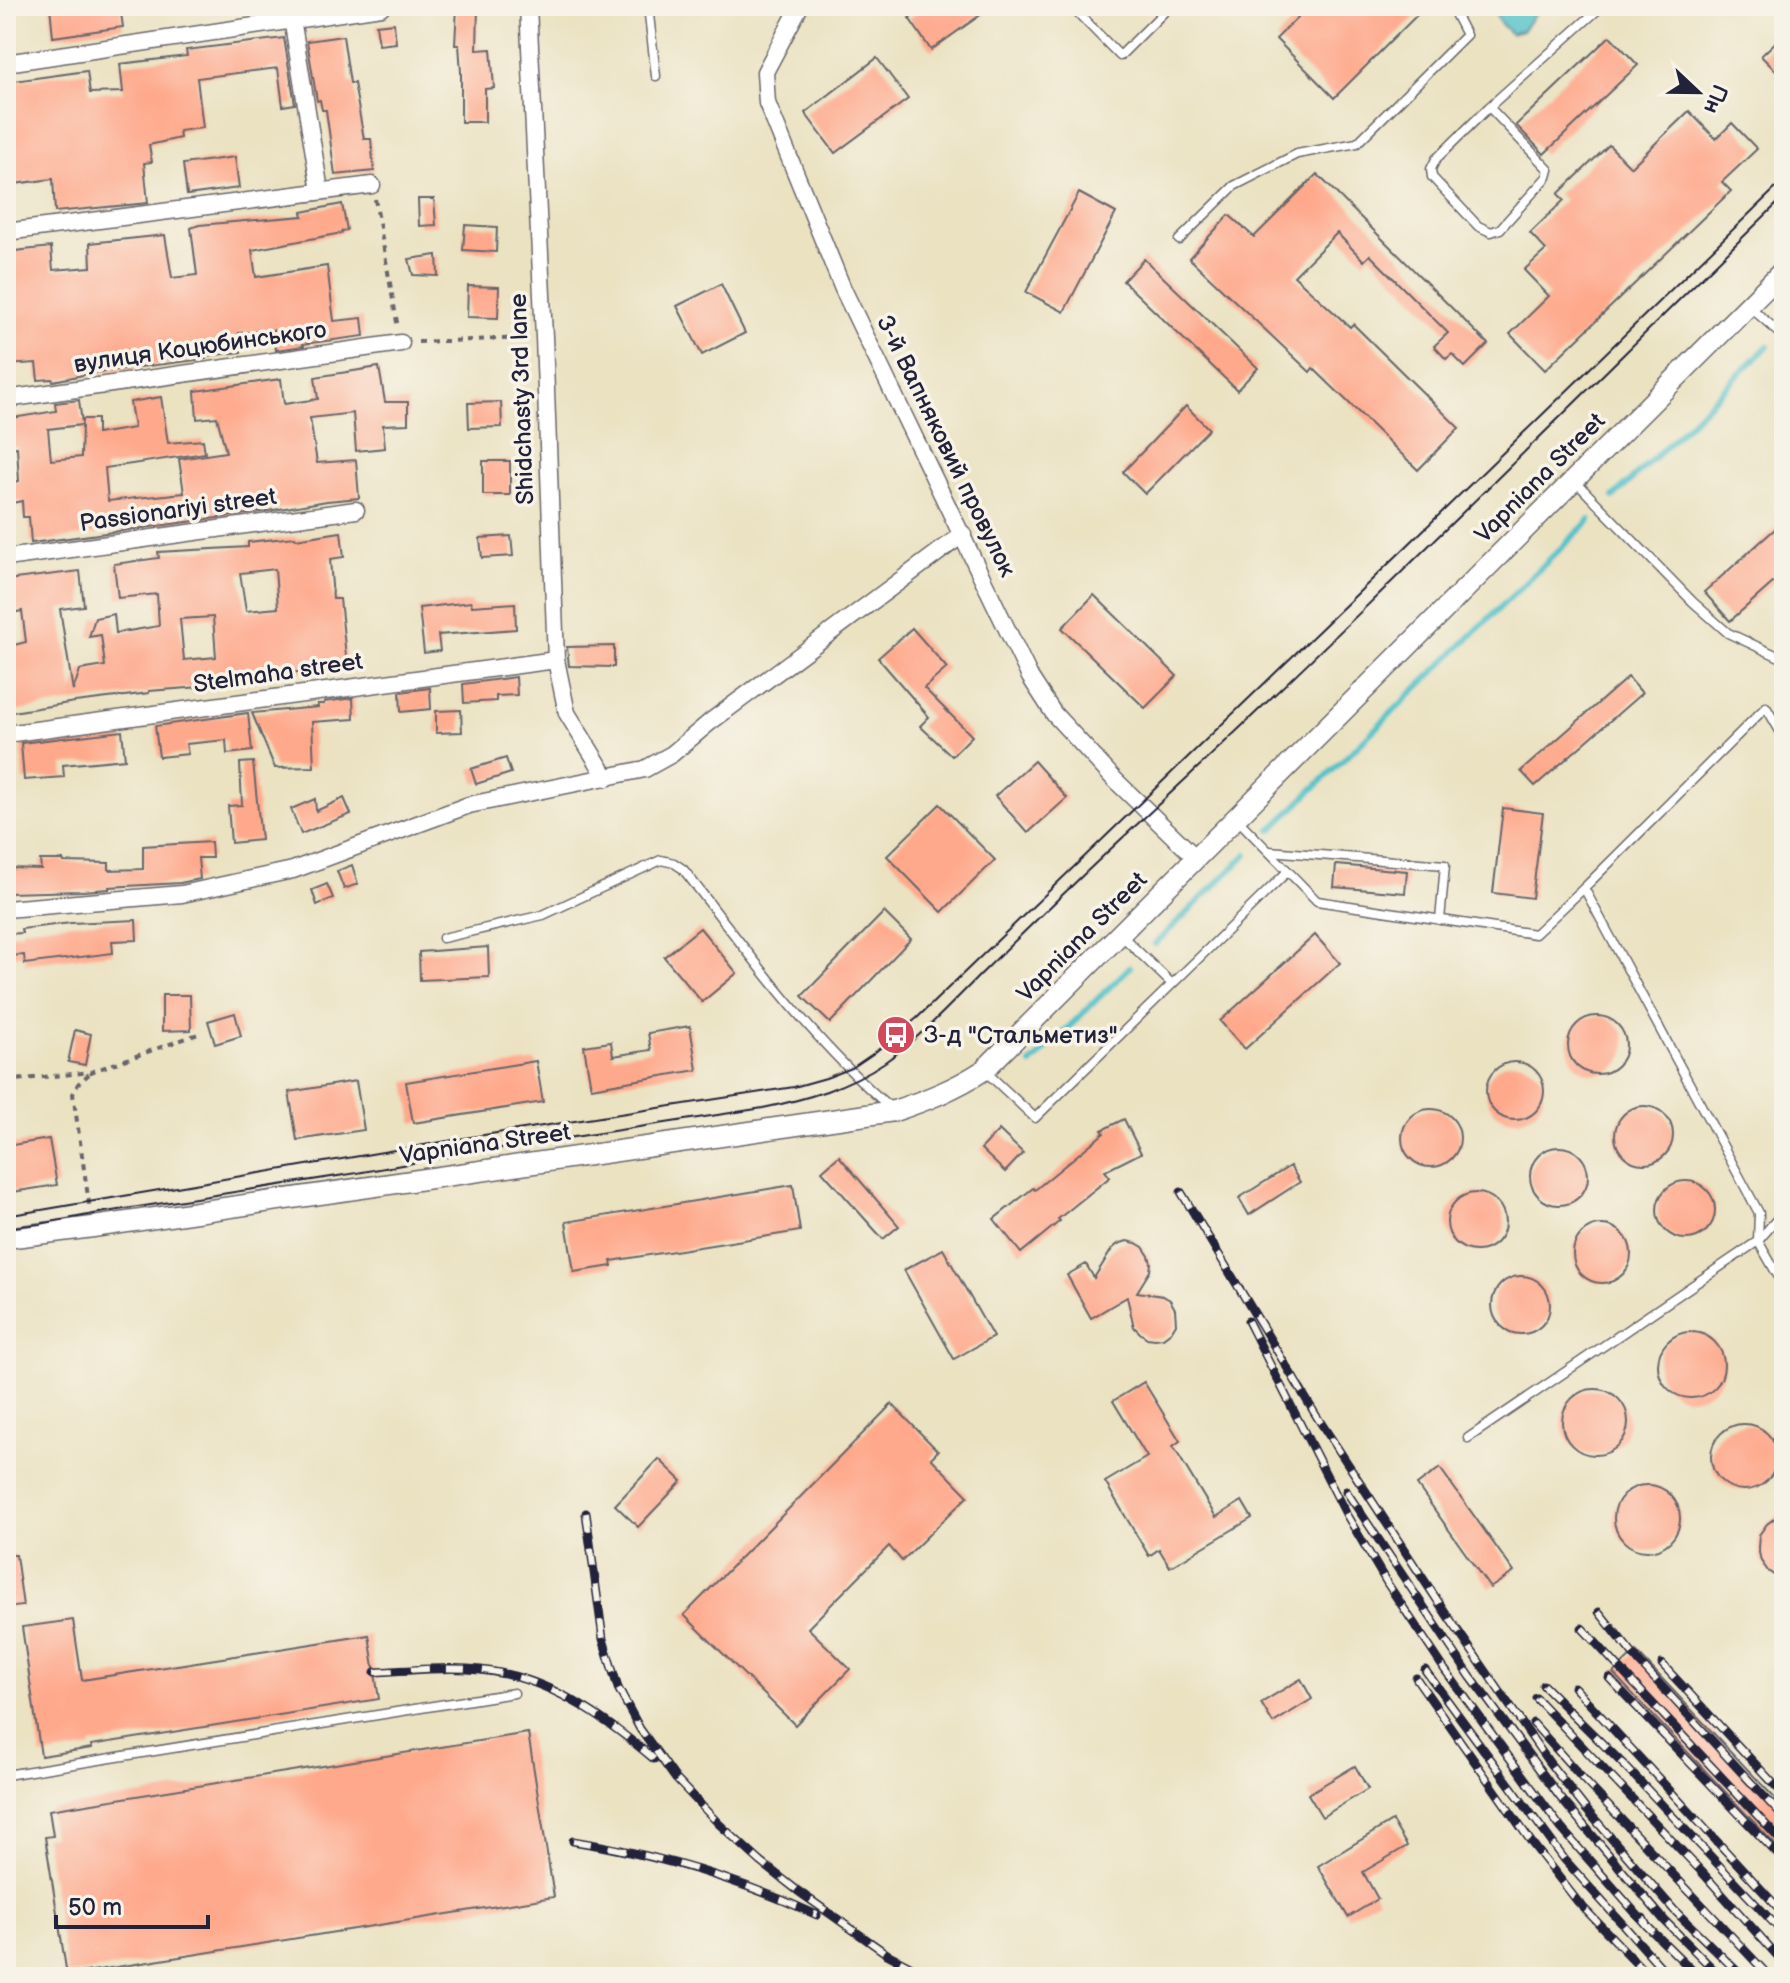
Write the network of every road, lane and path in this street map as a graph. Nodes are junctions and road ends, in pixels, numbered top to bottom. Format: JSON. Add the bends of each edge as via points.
{"nodes":[{"id":1,"x":528,"y":6,"type":"edge"},
{"id":2,"x":648,"y":6,"type":"edge"},
{"id":3,"x":800,"y":6,"type":"edge"},
{"id":4,"x":1071,"y":6,"type":"edge"},
{"id":5,"x":1170,"y":6,"type":"edge"},
{"id":6,"x":1451,"y":6,"type":"edge"},
{"id":7,"x":1602,"y":6,"type":"edge"},
{"id":8,"x":381,"y":7,"type":"edge"},
{"id":9,"x":292,"y":14,"type":"edge"},
{"id":10,"x":6,"y":63,"type":"edge"},
{"id":11,"x":656,"y":76,"type":"dead end"},
{"id":12,"x":1489,"y":107,"type":"junction"},
{"id":13,"x":372,"y":185,"type":"joint"},
{"id":14,"x":320,"y":191,"type":"junction"},
{"id":15,"x":6,"y":232,"type":"edge"},
{"id":16,"x":1179,"y":240,"type":"dead end"},
{"id":17,"x":1784,"y":270,"type":"edge"},
{"id":18,"x":1749,"y":305,"type":"junction"},
{"id":19,"x":544,"y":337,"type":"junction"},
{"id":20,"x":1784,"y":337,"type":"edge"},
{"id":21,"x":401,"y":343,"type":"junction"},
{"id":22,"x":6,"y":399,"type":"edge"},
{"id":23,"x":1574,"y":480,"type":"junction"},
{"id":24,"x":356,"y":510,"type":"dead end"},
{"id":25,"x":963,"y":534,"type":"junction"},
{"id":26,"x":6,"y":558,"type":"edge"},
{"id":27,"x":1784,"y":659,"type":"edge"},
{"id":28,"x":556,"y":660,"type":"junction"},
{"id":29,"x":6,"y":734,"type":"edge"},
{"id":30,"x":1784,"y":738,"type":"edge"},
{"id":31,"x":607,"y":778,"type":"junction"},
{"id":32,"x":1237,"y":819,"type":"junction"},
{"id":33,"x":1268,"y":851,"type":"junction"},
{"id":34,"x":1197,"y":859,"type":"junction"},
{"id":35,"x":1288,"y":871,"type":"junction"},
{"id":36,"x":1584,"y":888,"type":"junction"},
{"id":37,"x":6,"y":909,"type":"edge"},
{"id":38,"x":1440,"y":920,"type":"junction"},
{"id":39,"x":1121,"y":935,"type":"junction"},
{"id":40,"x":443,"y":938,"type":"dead end"},
{"id":41,"x":1172,"y":984,"type":"junction"},
{"id":42,"x":198,"y":1034,"type":"dead end"},
{"id":43,"x":984,"y":1070,"type":"junction"},
{"id":44,"x":91,"y":1072,"type":"junction"},
{"id":45,"x":6,"y":1081,"type":"edge"},
{"id":46,"x":894,"y":1111,"type":"junction"},
{"id":47,"x":1784,"y":1211,"type":"edge"},
{"id":48,"x":93,"y":1227,"type":"junction"},
{"id":49,"x":6,"y":1238,"type":"edge"},
{"id":50,"x":1758,"y":1241,"type":"junction"},
{"id":51,"x":1784,"y":1286,"type":"edge"},
{"id":52,"x":1468,"y":1438,"type":"dead end"},
{"id":53,"x":514,"y":1693,"type":"dead end"},
{"id":54,"x":6,"y":1775,"type":"edge"}],
"edges":[{"from":1,"to":19,"type":"street","name":"Shidchasty 3rd lane"},
{"from":2,"to":11,"type":"lane"},
{"from":3,"to":25,"type":"street","name":"3-й Вапняковий провулок","via":[[765,72],[767,103],[843,289]]},
{"from":4,"to":5,"type":"lane","via":[[1120,56]]},
{"from":6,"to":16,"type":"lane","via":[[1466,35],[1357,143],[1297,154],[1234,186]]},
{"from":7,"to":12,"type":"lane"},
{"from":8,"to":9,"type":"street"},
{"from":9,"to":10,"type":"street"},
{"from":9,"to":14,"type":"street"},
{"from":12,"to":12,"type":"lane","via":[[1549,170],[1500,229],[1491,232],[1478,226],[1432,177],[1431,169]]},
{"from":13,"to":14,"type":"street"},
{"from":13,"to":21,"type":"path"},
{"from":14,"to":15,"type":"street"},
{"from":17,"to":18,"type":"street","name":"Vapniana Street"},
{"from":18,"to":20,"type":"lane"},
{"from":18,"to":23,"type":"street","name":"Vapniana Street"},
{"from":19,"to":21,"type":"path"},
{"from":19,"to":28,"type":"street","name":"Shidchasty 3rd lane"},
{"from":21,"to":22,"type":"street","name":"вулиця Коцюбинського"},
{"from":23,"to":27,"type":"lane","via":[[1728,633]]},
{"from":23,"to":32,"type":"street","name":"Vapniana Street"},
{"from":24,"to":26,"type":"street","name":"Passionariyi street"},
{"from":25,"to":31,"type":"street","via":[[672,754],[645,769]]},
{"from":25,"to":34,"type":"street","name":"3-й Вапняковий провулок","via":[[1030,677],[1054,714]]},
{"from":28,"to":29,"type":"street","name":"Stelmaha street"},
{"from":28,"to":31,"type":"street","name":"Shidchasty 3rd lane","via":[[567,713]]},
{"from":30,"to":36,"type":"lane","via":[[1766,707]]},
{"from":31,"to":37,"type":"street","via":[[469,805],[293,870],[220,887]]},
{"from":32,"to":33,"type":"lane"},
{"from":32,"to":34,"type":"street","name":"Vapniana Street"},
{"from":33,"to":35,"type":"lane"},
{"from":33,"to":38,"type":"lane","via":[[1445,865]]},
{"from":34,"to":39,"type":"street","name":"Vapniana Street"},
{"from":35,"to":38,"type":"lane","via":[[1317,901]]},
{"from":35,"to":41,"type":"lane"},
{"from":36,"to":38,"type":"lane","via":[[1535,934]]},
{"from":36,"to":50,"type":"lane","via":[[1759,1213]]},
{"from":39,"to":41,"type":"lane"},
{"from":39,"to":43,"type":"street","name":"Vapniana Street"},
{"from":40,"to":46,"type":"lane","via":[[543,915],[661,860],[674,863],[792,1007],[848,1070]]},
{"from":41,"to":43,"type":"lane","via":[[1035,1118]]},
{"from":42,"to":44,"type":"path"},
{"from":43,"to":46,"type":"street","name":"Vapniana Street","via":[[960,1086]]},
{"from":44,"to":45,"type":"path"},
{"from":44,"to":48,"type":"path","via":[[73,1094]]},
{"from":46,"to":48,"type":"street","name":"Vapniana Street"},
{"from":47,"to":50,"type":"lane"},
{"from":48,"to":49,"type":"street","name":"Vapniana Street"},
{"from":50,"to":51,"type":"lane"},
{"from":50,"to":52,"type":"lane"},
{"from":53,"to":54,"type":"lane"}]}
